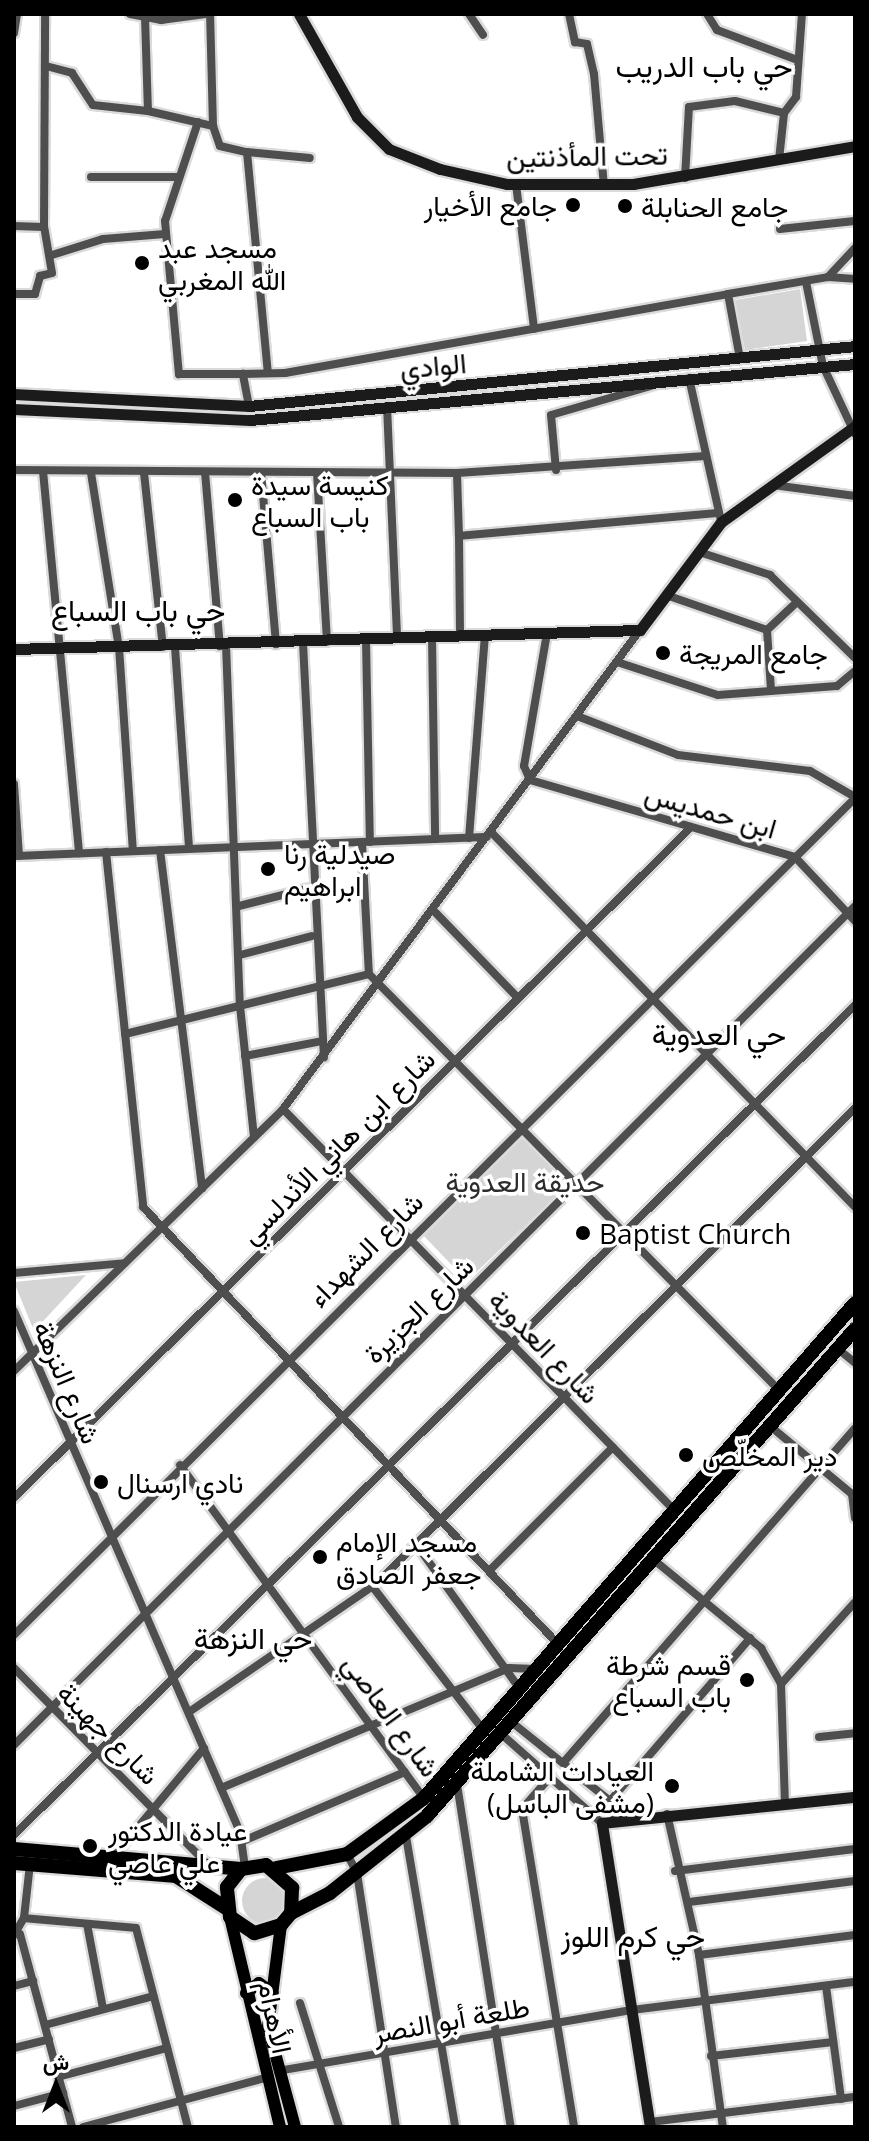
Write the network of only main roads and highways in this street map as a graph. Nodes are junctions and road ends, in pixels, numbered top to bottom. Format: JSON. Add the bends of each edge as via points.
{"nodes":[{"id":1,"x":299,"y":14,"type":"edge"},
{"id":2,"x":855,"y":146,"type":"edge"},
{"id":3,"x":855,"y":346,"type":"edge"},
{"id":4,"x":855,"y":364,"type":"edge"},
{"id":5,"x":14,"y":394,"type":"edge"},
{"id":6,"x":14,"y":409,"type":"edge"},
{"id":7,"x":853,"y":430,"type":"edge"},
{"id":8,"x":14,"y":649,"type":"edge"},
{"id":9,"x":855,"y":1303,"type":"edge"},
{"id":10,"x":855,"y":1329,"type":"edge"},
{"id":11,"x":855,"y":1797,"type":"edge"},
{"id":12,"x":14,"y":1849,"type":"edge"},
{"id":13,"x":14,"y":1863,"type":"edge"},
{"id":14,"x":243,"y":1868,"type":"junction"},
{"id":15,"x":276,"y":1868,"type":"junction"},
{"id":16,"x":228,"y":1913,"type":"junction"},
{"id":17,"x":291,"y":1913,"type":"junction"},
{"id":18,"x":281,"y":1925,"type":"junction"},
{"id":19,"x":246,"y":1993,"type":"junction"},
{"id":20,"x":273,"y":1993,"type":"junction"},
{"id":21,"x":650,"y":2125,"type":"edge"},
{"id":22,"x":280,"y":2127,"type":"edge"},
{"id":23,"x":295,"y":2127,"type":"edge"}],
"edges":[{"from":1,"to":2,"type":"main road","name":"تحت المأذنتين","via":[[357,117],[389,149],[440,169],[516,184],[604,185],[685,178]]},
{"from":3,"to":5,"type":"main road","name":"الوادي","via":[[249,406]]},
{"from":4,"to":6,"type":"main road","name":"الوادي","via":[[250,420]]},
{"from":7,"to":8,"type":"main road","via":[[720,517],[640,630]]},
{"from":9,"to":15,"type":"highway","via":[[424,1798],[347,1854]]},
{"from":10,"to":17,"type":"highway","via":[[457,1784],[406,1836]]},
{"from":11,"to":21,"type":"main road","via":[[614,1817],[602,1823]]},
{"from":12,"to":14,"type":"highway"},
{"from":13,"to":16,"type":"highway","via":[[176,1876]]},
{"from":14,"to":15,"type":"highway"},
{"from":14,"to":16,"type":"highway","via":[[227,1887]]},
{"from":15,"to":17,"type":"highway","via":[[292,1888]]},
{"from":16,"to":18,"type":"highway","via":[[254,1933]]},
{"from":16,"to":19,"type":"main road","name":"الأهرام"},
{"from":17,"to":18,"type":"highway"},
{"from":18,"to":20,"type":"main road","name":"الأهرام"},
{"from":19,"to":20,"type":"main road","via":[[259,1983]]},
{"from":19,"to":22,"type":"main road","name":"الأهرام"},
{"from":20,"to":23,"type":"main road","name":"الأهرام","via":[[268,2027]]}]}
